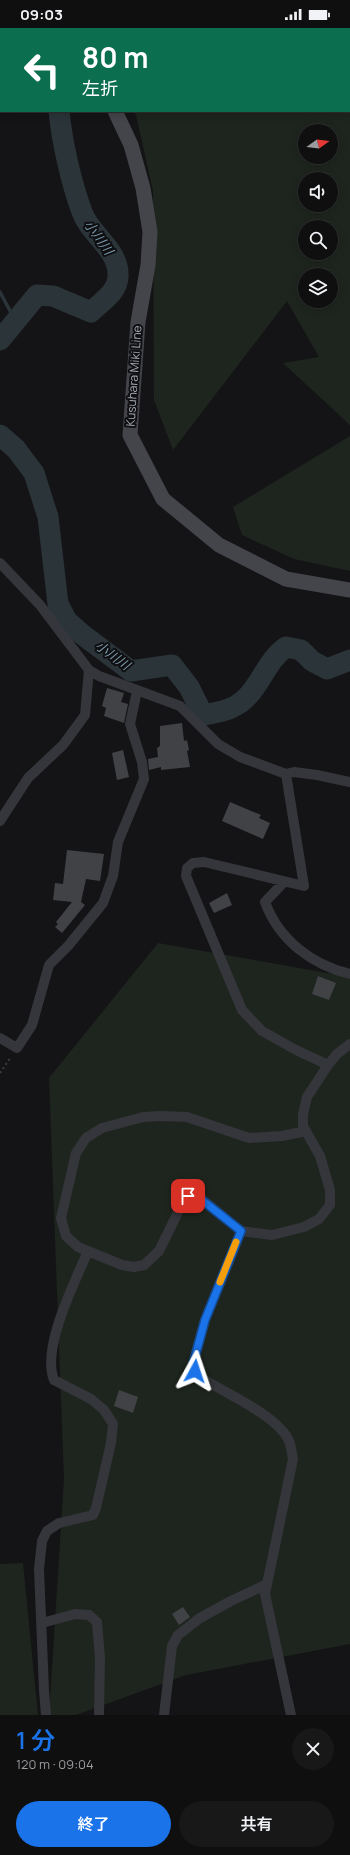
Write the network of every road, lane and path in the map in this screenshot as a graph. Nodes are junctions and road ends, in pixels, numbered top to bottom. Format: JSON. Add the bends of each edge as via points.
{"nodes":[{"id":1,"x":114,"y":112,"type":"edge"},
{"id":2,"x":0,"y":563,"type":"edge"},
{"id":3,"x":350,"y":590,"type":"edge"},
{"id":4,"x":89,"y":670,"type":"junction"},
{"id":5,"x":137,"y":691,"type":"junction"},
{"id":6,"x":286,"y":774,"type":"junction"},
{"id":7,"x":350,"y":782,"type":"edge"},
{"id":8,"x":0,"y":821,"type":"edge"},
{"id":9,"x":284,"y":882,"type":"junction"},
{"id":10,"x":350,"y":974,"type":"edge"},
{"id":11,"x":0,"y":1038,"type":"edge"},
{"id":12,"x":350,"y":1044,"type":"edge"},
{"id":13,"x":17,"y":1048,"type":"junction"},
{"id":14,"x":328,"y":1065,"type":"junction"},
{"id":15,"x":0,"y":1073,"type":"edge"},
{"id":16,"x":306,"y":1131,"type":"junction"},
{"id":17,"x":241,"y":1231,"type":"junction"},
{"id":18,"x":88,"y":1251,"type":"junction"},
{"id":19,"x":267,"y":1584,"type":"junction"},
{"id":20,"x":42,"y":1623,"type":"junction"},
{"id":21,"x":46,"y":1715,"type":"edge"},
{"id":22,"x":99,"y":1715,"type":"edge"},
{"id":23,"x":164,"y":1715,"type":"edge"},
{"id":24,"x":291,"y":1715,"type":"edge"}],
"edges":[{"from":1,"to":3,"type":"main road","name":"Kusuhara Miki Line","via":[[131,145],[143,188],[150,232],[148,265],[138,322],[130,435],[163,499],[219,545],[286,579]]},
{"from":2,"to":4,"type":"street","via":[[40,605]]},
{"from":4,"to":5,"type":"street"},
{"from":4,"to":8,"type":"street","via":[[85,715],[63,746],[28,778]]},
{"from":5,"to":6,"type":"street","via":[[180,706],[218,744],[240,757]]},
{"from":5,"to":13,"type":"street","via":[[130,724],[142,762],[144,779],[118,842],[113,876],[103,903],[49,965],[32,1025]]},
{"from":6,"to":7,"type":"street","via":[[294,772]]},
{"from":6,"to":9,"type":"street","via":[[304,886]]},
{"from":9,"to":10,"type":"street","via":[[265,902],[270,917],[286,939],[309,958],[338,972]]},
{"from":9,"to":14,"type":"street","via":[[204,862],[194,863],[186,868],[186,876],[242,1010],[262,1031]]},
{"from":11,"to":13,"type":"street"},
{"from":12,"to":14,"type":"street"},
{"from":13,"to":15,"type":"path"},
{"from":14,"to":16,"type":"street","via":[[307,1097],[303,1114]]},
{"from":16,"to":17,"type":"street","via":[[320,1156],[330,1190],[330,1205],[319,1219],[304,1227],[272,1235]]},
{"from":16,"to":18,"type":"street","via":[[282,1136],[249,1138],[187,1117],[162,1116],[143,1117],[102,1128],[86,1138],[76,1154],[61,1218],[66,1236],[78,1247]]},
{"from":17,"to":18,"type":"street","via":[[197,1196],[188,1196],[159,1251],[144,1265],[122,1265]]},
{"from":17,"to":19,"type":"street","via":[[205,1320],[193,1364],[201,1378],[250,1406],[278,1427],[289,1441],[293,1459]]},
{"from":18,"to":20,"type":"street","via":[[60,1318],[51,1372],[54,1380],[91,1399],[104,1410],[113,1424],[111,1443],[93,1515],[59,1523],[46,1531],[42,1541],[39,1569]]},
{"from":19,"to":23,"type":"street","via":[[200,1618],[178,1635],[172,1646]]},
{"from":19,"to":24,"type":"street","via":[[265,1594]]},
{"from":20,"to":21,"type":"street"},
{"from":20,"to":22,"type":"street","via":[[75,1614],[89,1615],[97,1622],[100,1658]]}]}
